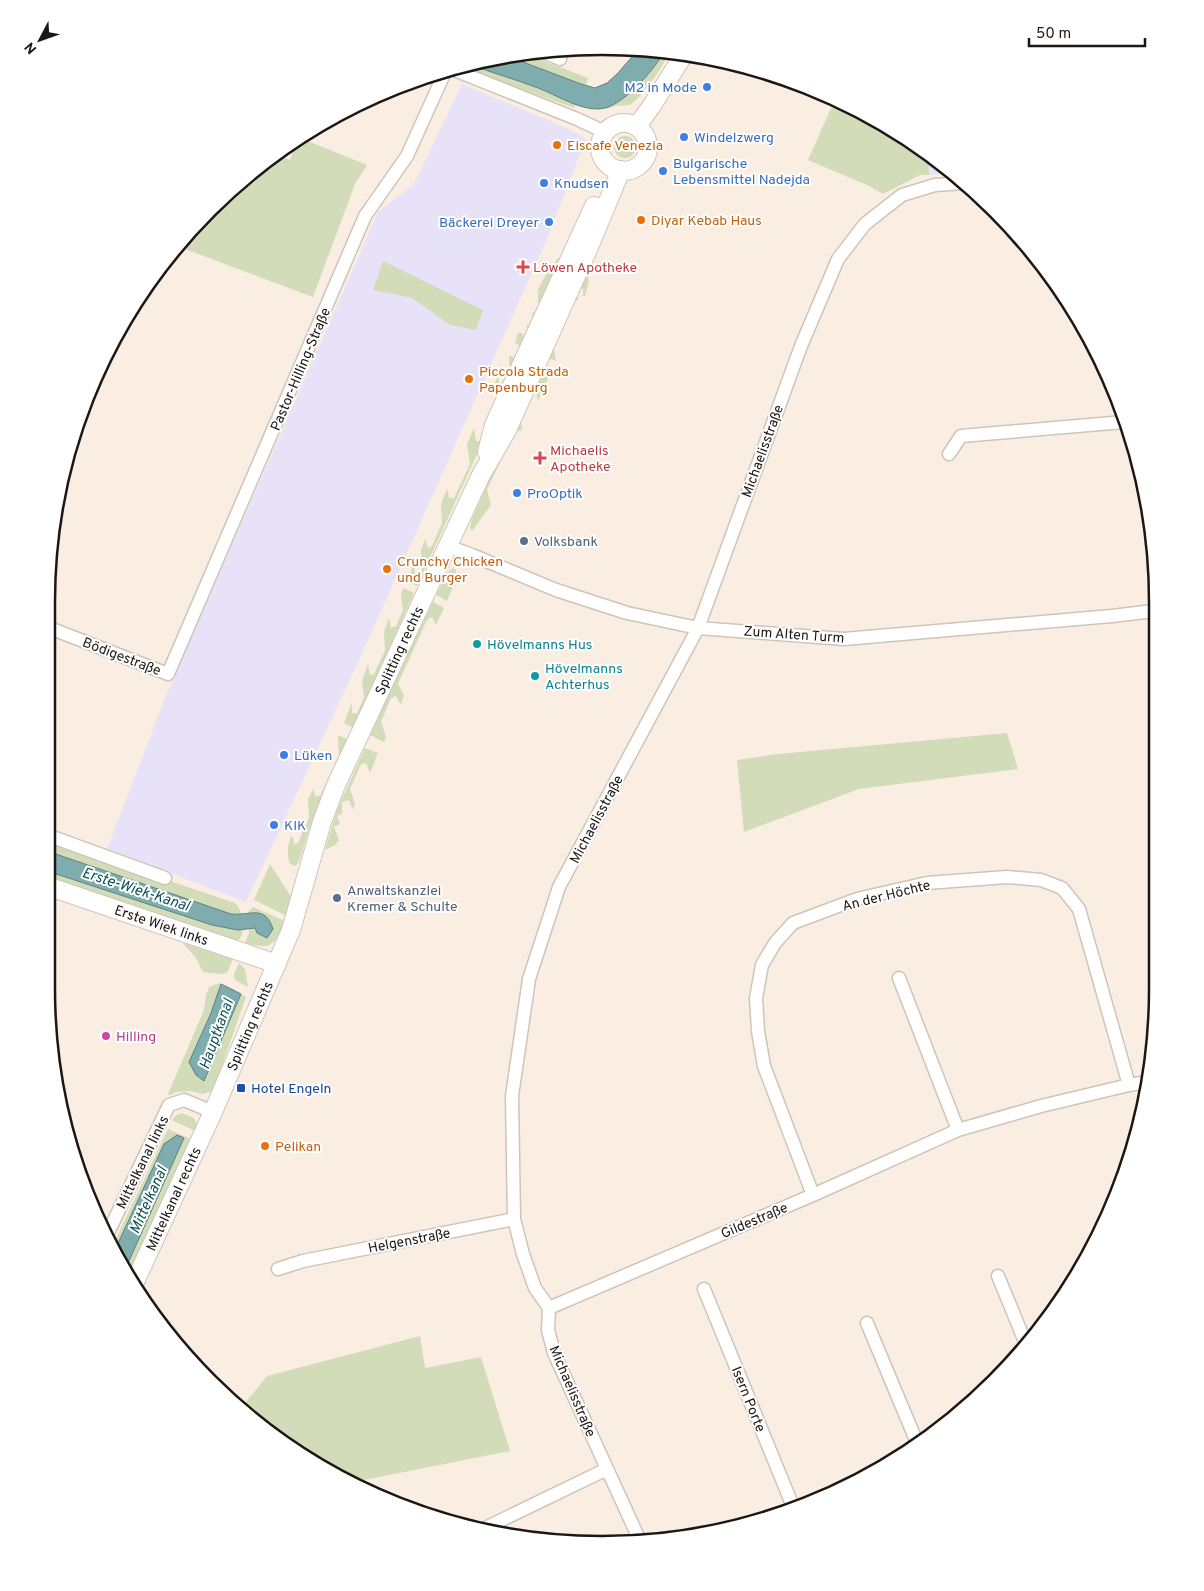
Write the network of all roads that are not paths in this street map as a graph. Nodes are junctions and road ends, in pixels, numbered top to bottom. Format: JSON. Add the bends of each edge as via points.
{"nodes":[{"id":1,"x":556,"y":57,"type":"edge"},
{"id":2,"x":560,"y":59,"type":"dead end"},
{"id":3,"x":680,"y":61,"type":"edge"},
{"id":4,"x":461,"y":74,"type":"edge"},
{"id":5,"x":442,"y":79,"type":"edge"},
{"id":6,"x":637,"y":126,"type":"junction"},
{"id":7,"x":605,"y":132,"type":"junction"},
{"id":8,"x":617,"y":169,"type":"junction"},
{"id":9,"x":954,"y":184,"type":"edge"},
{"id":10,"x":1119,"y":422,"type":"edge"},
{"id":11,"x":949,"y":454,"type":"dead end"},
{"id":12,"x":447,"y":546,"type":"junction"},
{"id":13,"x":1149,"y":611,"type":"edge"},
{"id":14,"x":698,"y":628,"type":"junction"},
{"id":15,"x":55,"y":630,"type":"edge"},
{"id":16,"x":168,"y":674,"type":"joint"},
{"id":17,"x":55,"y":838,"type":"edge"},
{"id":18,"x":165,"y":878,"type":"dead end"},
{"id":19,"x":55,"y":889,"type":"edge"},
{"id":20,"x":277,"y":964,"type":"junction"},
{"id":21,"x":899,"y":978,"type":"dead end"},
{"id":22,"x":1140,"y":1083,"type":"edge"},
{"id":23,"x":1129,"y":1085,"type":"junction"},
{"id":24,"x":213,"y":1112,"type":"junction"},
{"id":25,"x":958,"y":1130,"type":"junction"},
{"id":26,"x":813,"y":1195,"type":"junction"},
{"id":27,"x":514,"y":1219,"type":"junction"},
{"id":28,"x":110,"y":1229,"type":"edge"},
{"id":29,"x":278,"y":1269,"type":"dead end"},
{"id":30,"x":998,"y":1276,"type":"dead end"},
{"id":31,"x":138,"y":1278,"type":"edge"},
{"id":32,"x":704,"y":1289,"type":"dead end"},
{"id":33,"x":549,"y":1308,"type":"junction"},
{"id":34,"x":867,"y":1323,"type":"dead end"},
{"id":35,"x":1023,"y":1337,"type":"edge"},
{"id":36,"x":915,"y":1438,"type":"edge"},
{"id":37,"x":607,"y":1469,"type":"junction"},
{"id":38,"x":791,"y":1502,"type":"edge"},
{"id":39,"x":493,"y":1524,"type":"edge"},
{"id":40,"x":637,"y":1535,"type":"edge"}],
"edges":[{"from":1,"to":2,"type":"street"},
{"from":3,"to":6,"type":"main road"},
{"from":4,"to":7,"type":"street"},
{"from":5,"to":16,"type":"street","name":"Pastor-Hilling-Straße","via":[[407,156],[366,216]]},
{"from":6,"to":7,"type":"main road","via":[[619,123]]},
{"from":6,"to":8,"type":"main road","via":[[646,135],[646,157],[636,168]]},
{"from":7,"to":8,"type":"main road","via":[[600,147],[602,155]]},
{"from":8,"to":12,"type":"main road","name":"Splitting rechts","via":[[494,425],[482,474]]},
{"from":9,"to":14,"type":"street","name":"Michaelisstraße","via":[[935,185],[902,195],[865,224],[838,259],[801,346]]},
{"from":10,"to":11,"type":"street","via":[[961,436]]},
{"from":12,"to":14,"type":"street","name":"Zum Alten Turm","via":[[574,596],[627,613]]},
{"from":12,"to":20,"type":"main road","name":"Splitting rechts","via":[[336,784],[291,930]]},
{"from":13,"to":14,"type":"street","name":"Zum Alten Turm","via":[[844,639]]},
{"from":14,"to":27,"type":"street","name":"Michaelisstraße","via":[[559,887],[529,978],[512,1096]]},
{"from":15,"to":16,"type":"street","name":"Bödigestraße"},
{"from":17,"to":18,"type":"street"},
{"from":19,"to":20,"type":"main road","name":"Erste Wiek links"},
{"from":20,"to":24,"type":"main road","name":"Splitting rechts"},
{"from":21,"to":25,"type":"street"},
{"from":22,"to":23,"type":"street","name":"Gildestraße"},
{"from":23,"to":25,"type":"street","name":"Gildestraße"},
{"from":23,"to":26,"type":"street","name":"An der Höchte","via":[[1079,909],[1062,888],[1041,880],[1007,877],[926,883],[857,899],[793,924],[775,943],[762,966],[756,998],[764,1066]]},
{"from":24,"to":28,"type":"street","name":"Mittelkanal links","via":[[184,1100],[169,1105]]},
{"from":24,"to":31,"type":"main road","name":"Mittelkanal rechts"},
{"from":25,"to":26,"type":"street","name":"Gildestraße"},
{"from":26,"to":33,"type":"street","name":"Gildestraße"},
{"from":27,"to":29,"type":"street","name":"Helgenstraße","via":[[303,1261]]},
{"from":27,"to":33,"type":"street","name":"Michaelisstraße","via":[[535,1288]]},
{"from":30,"to":35,"type":"street"},
{"from":32,"to":38,"type":"street","name":"Isern Porte"},
{"from":33,"to":37,"type":"street","name":"Michaelisstraße","via":[[548,1330],[554,1354]]},
{"from":34,"to":36,"type":"street"},
{"from":37,"to":39,"type":"street"},
{"from":37,"to":40,"type":"street","name":"Michaelisstraße"}]}
